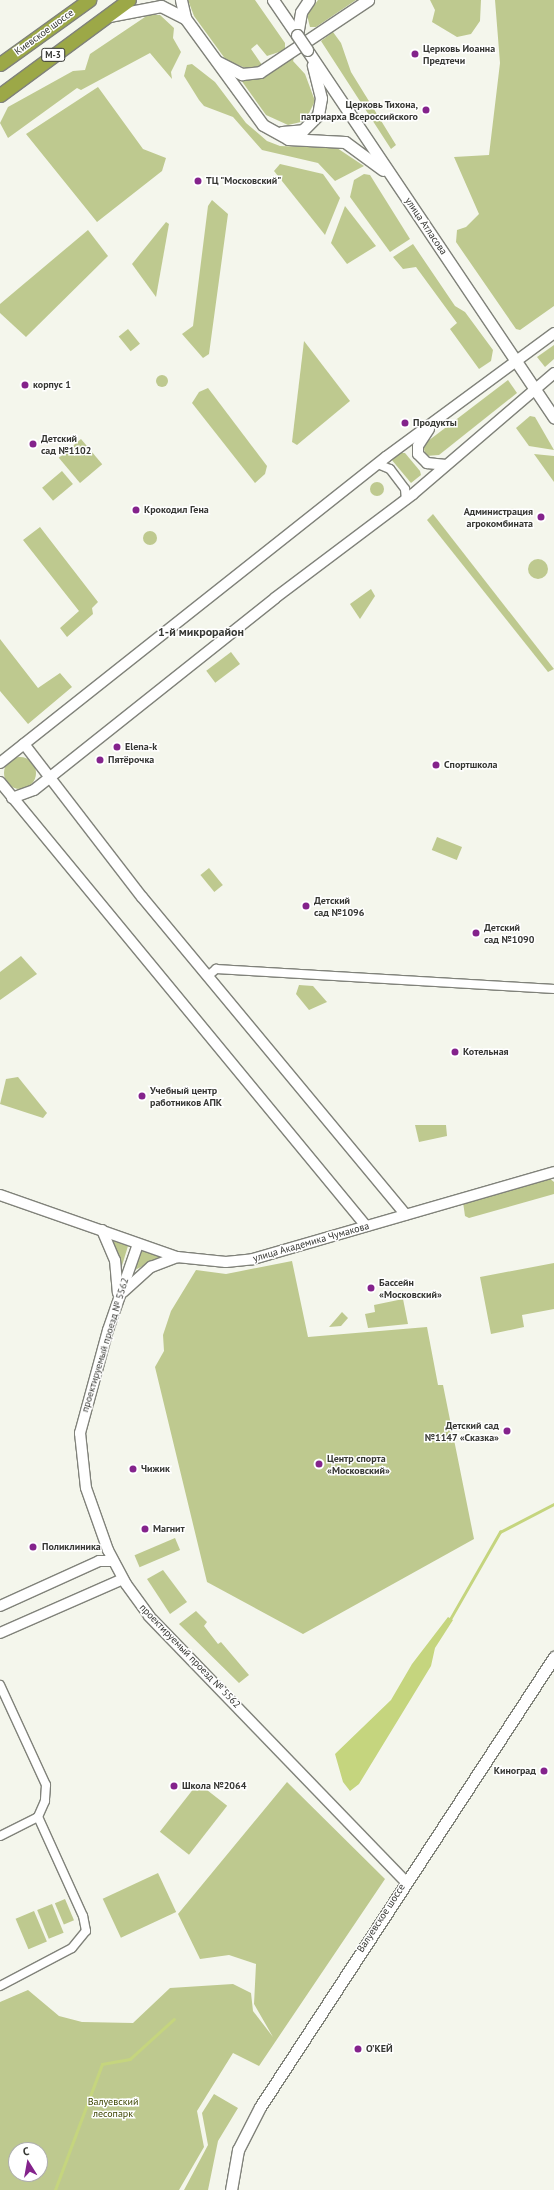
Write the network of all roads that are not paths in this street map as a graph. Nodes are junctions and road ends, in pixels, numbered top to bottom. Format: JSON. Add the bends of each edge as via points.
{"nodes":[{"id":1,"x":89,"y":0,"type":"edge"},
{"id":2,"x":129,"y":0,"type":"edge"},
{"id":3,"x":181,"y":0,"type":"edge"},
{"id":4,"x":273,"y":0,"type":"edge"},
{"id":5,"x":309,"y":0,"type":"edge"},
{"id":6,"x":368,"y":0,"type":"edge"},
{"id":7,"x":107,"y":16,"type":"junction"},
{"id":8,"x":185,"y":18,"type":"junction"},
{"id":9,"x":297,"y":35,"type":"junction"},
{"id":10,"x":308,"y":53,"type":"junction"},
{"id":11,"x":215,"y":60,"type":"junction"},
{"id":12,"x":0,"y":64,"type":"edge"},
{"id":13,"x":0,"y":95,"type":"edge"},
{"id":14,"x":273,"y":132,"type":"junction"},
{"id":15,"x":396,"y":181,"type":"junction"},
{"id":16,"x":554,"y":333,"type":"edge"},
{"id":17,"x":517,"y":361,"type":"junction"},
{"id":18,"x":554,"y":373,"type":"edge"},
{"id":19,"x":536,"y":388,"type":"junction"},
{"id":20,"x":554,"y":418,"type":"edge"},
{"id":21,"x":430,"y":427,"type":"junction"},
{"id":22,"x":378,"y":464,"type":"junction"},
{"id":23,"x":446,"y":465,"type":"junction"},
{"id":24,"x":406,"y":500,"type":"junction"},
{"id":25,"x":24,"y":744,"type":"junction"},
{"id":26,"x":0,"y":763,"type":"edge"},
{"id":27,"x":51,"y":777,"type":"junction"},
{"id":28,"x":0,"y":782,"type":"edge"},
{"id":29,"x":12,"y":798,"type":"junction"},
{"id":30,"x":208,"y":976,"type":"junction"},
{"id":31,"x":554,"y":989,"type":"edge"},
{"id":32,"x":554,"y":1172,"type":"edge"},
{"id":33,"x":0,"y":1195,"type":"edge"},
{"id":34,"x":406,"y":1215,"type":"junction"},
{"id":35,"x":366,"y":1226,"type":"junction"},
{"id":36,"x":102,"y":1230,"type":"junction"},
{"id":37,"x":138,"y":1244,"type":"junction"},
{"id":38,"x":177,"y":1257,"type":"junction"},
{"id":39,"x":119,"y":1296,"type":"junction"},
{"id":40,"x":113,"y":1561,"type":"junction"},
{"id":41,"x":123,"y":1579,"type":"junction"},
{"id":42,"x":0,"y":1606,"type":"edge"},
{"id":43,"x":0,"y":1633,"type":"edge"},
{"id":44,"x":554,"y":1657,"type":"edge"},
{"id":45,"x":0,"y":1685,"type":"edge"},
{"id":46,"x":38,"y":1817,"type":"junction"},
{"id":47,"x":0,"y":1836,"type":"edge"},
{"id":48,"x":405,"y":1881,"type":"junction"},
{"id":49,"x":0,"y":1986,"type":"edge"},
{"id":50,"x":231,"y":2190,"type":"edge"}],
"edges":[{"from":1,"to":12,"type":"highway","name":"Киевское шоссе","number":"М-3"},
{"from":2,"to":7,"type":"highway","number":"М-3"},
{"from":3,"to":8,"type":"main road"},
{"from":4,"to":9,"type":"main road","name":"улица Атласова"},
{"from":5,"to":9,"type":"main road","via":[[301,12]]},
{"from":6,"to":11,"type":"main road","via":[[260,72],[242,74]]},
{"from":7,"to":8,"type":"main road","via":[[161,6]]},
{"from":7,"to":13,"type":"highway","number":"М-3"},
{"from":8,"to":11,"type":"main road"},
{"from":9,"to":10,"type":"main road","name":"улица Атласова","bridge":true},
{"from":10,"to":14,"type":"main road","via":[[321,98],[318,115],[303,130]]},
{"from":10,"to":15,"type":"main road","name":"улица Атласова"},
{"from":11,"to":14,"type":"main road","via":[[254,114]]},
{"from":14,"to":15,"type":"main road","via":[[288,139],[332,140],[351,144]]},
{"from":15,"to":17,"type":"main road","name":"улица Атласова"},
{"from":16,"to":17,"type":"street"},
{"from":17,"to":19,"type":"main road","name":"улица Атласова"},
{"from":17,"to":21,"type":"street"},
{"from":18,"to":19,"type":"street"},
{"from":19,"to":20,"type":"main road","name":"улица Атласова"},
{"from":19,"to":23,"type":"street"},
{"from":21,"to":22,"type":"street"},
{"from":21,"to":23,"type":"street","via":[[418,446],[418,454],[427,463]]},
{"from":22,"to":24,"type":"street","via":[[390,469],[405,489]]},
{"from":22,"to":25,"type":"street"},
{"from":23,"to":24,"type":"street"},
{"from":24,"to":27,"type":"street","via":[[275,598]]},
{"from":25,"to":26,"type":"street"},
{"from":25,"to":27,"type":"street"},
{"from":27,"to":29,"type":"street","via":[[26,796]]},
{"from":27,"to":30,"type":"street"},
{"from":28,"to":29,"type":"street"},
{"from":29,"to":35,"type":"street"},
{"from":30,"to":31,"type":"street","via":[[216,969]]},
{"from":30,"to":34,"type":"street"},
{"from":32,"to":34,"type":"street","name":"улица Академика Чумакова"},
{"from":33,"to":36,"type":"street","name":"улица Академика Чумакова"},
{"from":34,"to":35,"type":"street","name":"улица Академика Чумакова"},
{"from":35,"to":38,"type":"street","name":"улица Академика Чумакова","via":[[253,1259],[206,1262]]},
{"from":36,"to":37,"type":"street","name":"улица Академика Чумакова"},
{"from":36,"to":39,"type":"street","via":[[114,1260]]},
{"from":37,"to":38,"type":"street","name":"улица Академика Чумакова"},
{"from":37,"to":39,"type":"street","name":"проектируемый проезд № 5562"},
{"from":38,"to":39,"type":"street","via":[[138,1276]]},
{"from":39,"to":40,"type":"street","name":"проектируемый проезд № 5562","via":[[81,1420],[80,1438],[86,1488]]},
{"from":40,"to":41,"type":"street","name":"проектируемый проезд № 5562"},
{"from":40,"to":42,"type":"street","via":[[99,1561]]},
{"from":41,"to":43,"type":"street"},
{"from":41,"to":48,"type":"street","name":"проектируемый проезд № 5562","via":[[149,1616]]},
{"from":44,"to":48,"type":"main road","name":"Валуевское шоссе"},
{"from":45,"to":46,"type":"street","via":[[45,1780],[46,1801]]},
{"from":46,"to":47,"type":"street"},
{"from":46,"to":49,"type":"street","via":[[83,1916],[86,1931],[72,1948]]},
{"from":48,"to":50,"type":"main road","name":"Валуевское шоссе","via":[[260,2107],[238,2150]]}]}
